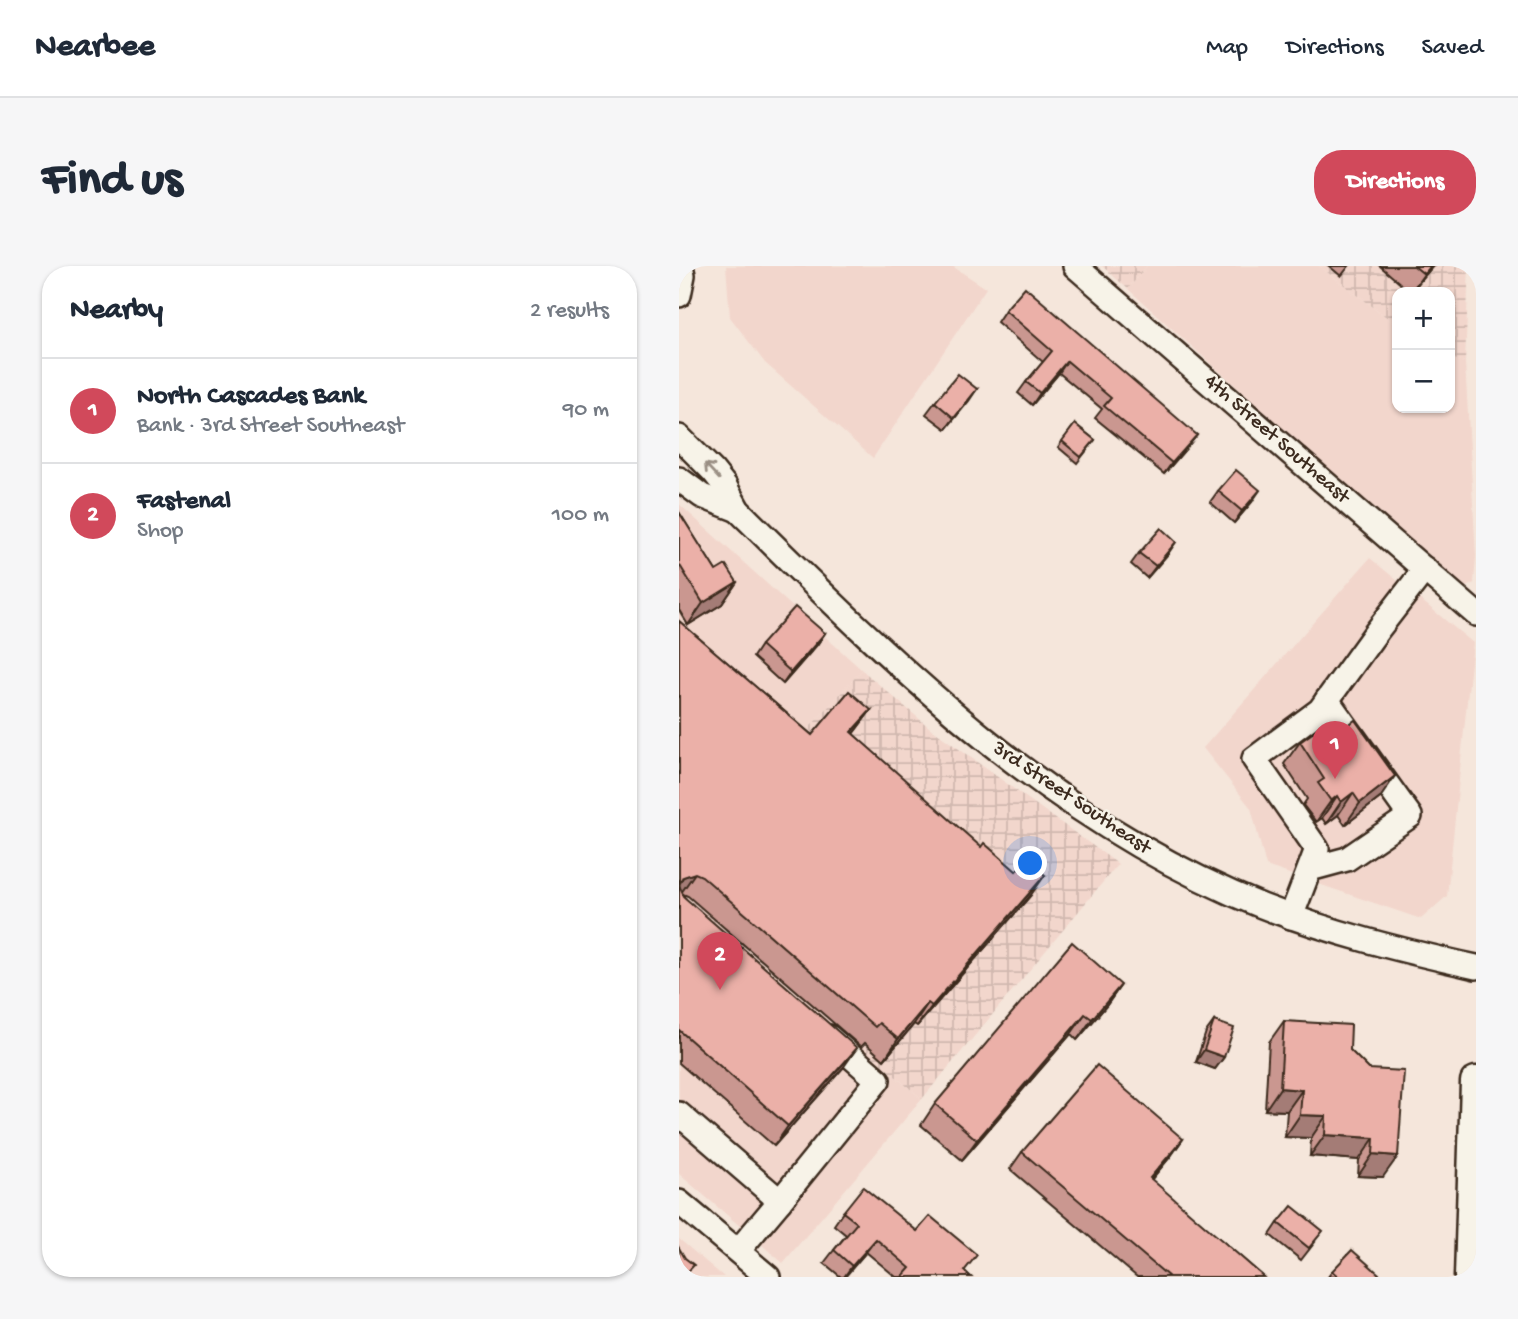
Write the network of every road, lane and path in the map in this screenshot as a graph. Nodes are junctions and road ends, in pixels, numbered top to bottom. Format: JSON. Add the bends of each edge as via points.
{"nodes":[{"id":1,"x":681,"y":266,"type":"edge"},
{"id":2,"x":1075,"y":266,"type":"edge"},
{"id":3,"x":679,"y":295,"type":"edge"},
{"id":4,"x":679,"y":437,"type":"edge"},
{"id":5,"x":679,"y":479,"type":"edge"},
{"id":6,"x":739,"y":510,"type":"junction"},
{"id":7,"x":1425,"y":569,"type":"junction"},
{"id":8,"x":1476,"y":614,"type":"edge"},
{"id":9,"x":1327,"y":700,"type":"junction"},
{"id":10,"x":1310,"y":869,"type":"junction"},
{"id":11,"x":1291,"y":917,"type":"junction"},
{"id":12,"x":1476,"y":968,"type":"edge"},
{"id":13,"x":815,"y":1025,"type":"edge"},
{"id":14,"x":1476,"y":1082,"type":"edge"},
{"id":15,"x":679,"y":1114,"type":"edge"},
{"id":16,"x":1475,"y":1133,"type":"edge"},
{"id":17,"x":779,"y":1201,"type":"junction"},
{"id":18,"x":679,"y":1202,"type":"edge"},
{"id":19,"x":737,"y":1251,"type":"junction"},
{"id":20,"x":768,"y":1277,"type":"edge"},
{"id":21,"x":1471,"y":1277,"type":"edge"}],
"edges":[{"from":1,"to":3,"type":"street"},
{"from":2,"to":7,"type":"street","name":"4th Street Southeast"},
{"from":6,"to":4,"type":"street","name":"3rd Street Southeast","one_way":true,"via":[[719,478]]},
{"from":5,"to":6,"type":"street","name":"3rd Street Southeast","via":[[702,496]]},
{"from":6,"to":11,"type":"street","name":"3rd Street Southeast","via":[[899,667],[1018,767],[1090,817],[1172,864]]},
{"from":7,"to":8,"type":"street","name":"4th Street Southeast"},
{"from":7,"to":9,"type":"street"},
{"from":9,"to":10,"type":"street","via":[[1254,759],[1317,849]]},
{"from":9,"to":10,"type":"street","via":[[1410,816],[1347,859]]},
{"from":10,"to":11,"type":"street"},
{"from":11,"to":12,"type":"street","name":"3rd Street Southeast"},
{"from":13,"to":17,"type":"street","via":[[878,1080]]},
{"from":14,"to":16,"type":"main road"},
{"from":15,"to":17,"type":"street"},
{"from":16,"to":21,"type":"main road"},
{"from":17,"to":19,"type":"street"},
{"from":18,"to":19,"type":"street"},
{"from":19,"to":20,"type":"street"}]}
